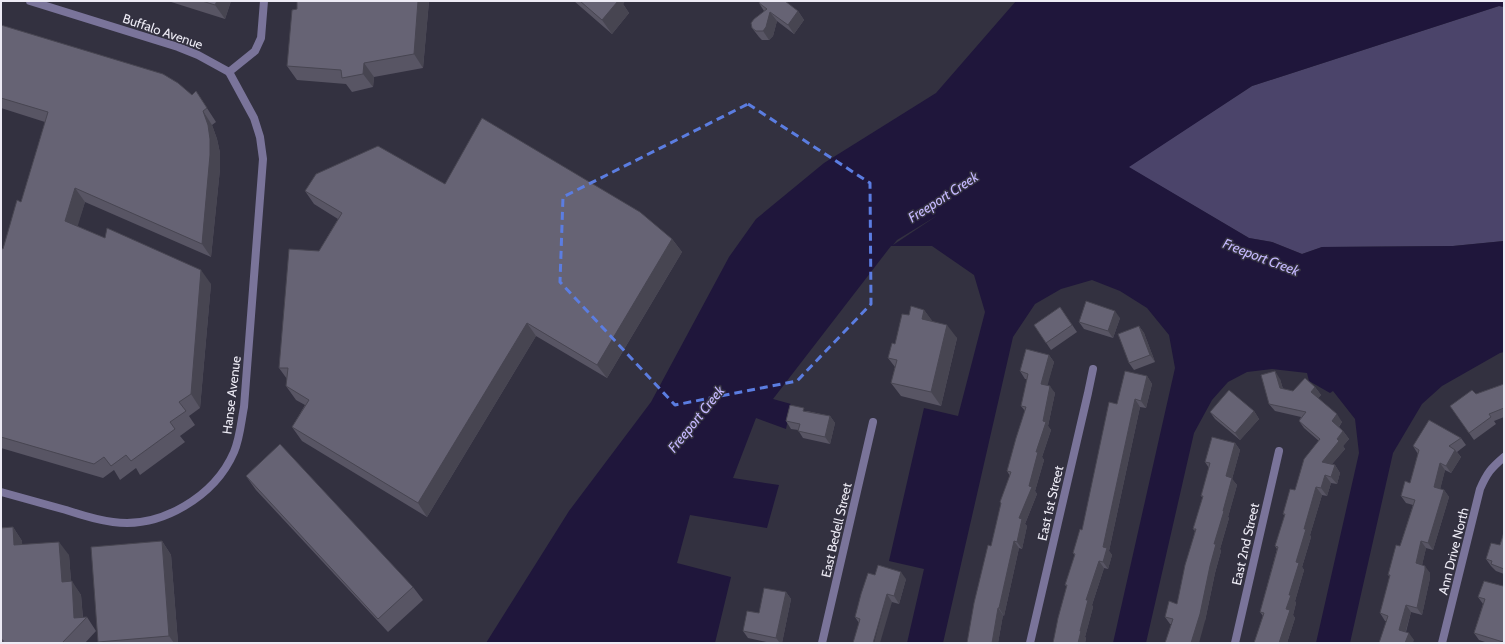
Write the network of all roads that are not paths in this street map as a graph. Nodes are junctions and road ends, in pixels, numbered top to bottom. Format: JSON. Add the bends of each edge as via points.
{"nodes":[{"id":1,"x":30,"y":1,"type":"edge"},
{"id":2,"x":264,"y":1,"type":"edge"},
{"id":3,"x":229,"y":72,"type":"junction"},
{"id":4,"x":1092,"y":369,"type":"dead end"},
{"id":5,"x":873,"y":422,"type":"dead end"},
{"id":6,"x":1278,"y":451,"type":"dead end"},
{"id":7,"x":1504,"y":457,"type":"edge"},
{"id":8,"x":1,"y":492,"type":"edge"},
{"id":9,"x":822,"y":643,"type":"edge"},
{"id":10,"x":1030,"y":643,"type":"edge"},
{"id":11,"x":1235,"y":643,"type":"edge"},
{"id":12,"x":1442,"y":643,"type":"edge"}],
"edges":[{"from":1,"to":3,"type":"street","name":"Buffalo Avenue","via":[[178,47]]},
{"from":2,"to":3,"type":"street","via":[[261,38],[255,51]]},
{"from":3,"to":8,"type":"street","name":"Hanse Avenue","via":[[254,118],[263,158],[244,407],[239,437],[224,471],[207,491],[181,509],[133,523],[97,519]]},
{"from":4,"to":10,"type":"street","name":"East 1st Street"},
{"from":5,"to":9,"type":"street","name":"East Bedell Street"},
{"from":6,"to":11,"type":"street","name":"East 2nd Street"},
{"from":7,"to":12,"type":"street","name":"Ann Drive North","via":[[1492,467],[1480,489]]}]}
